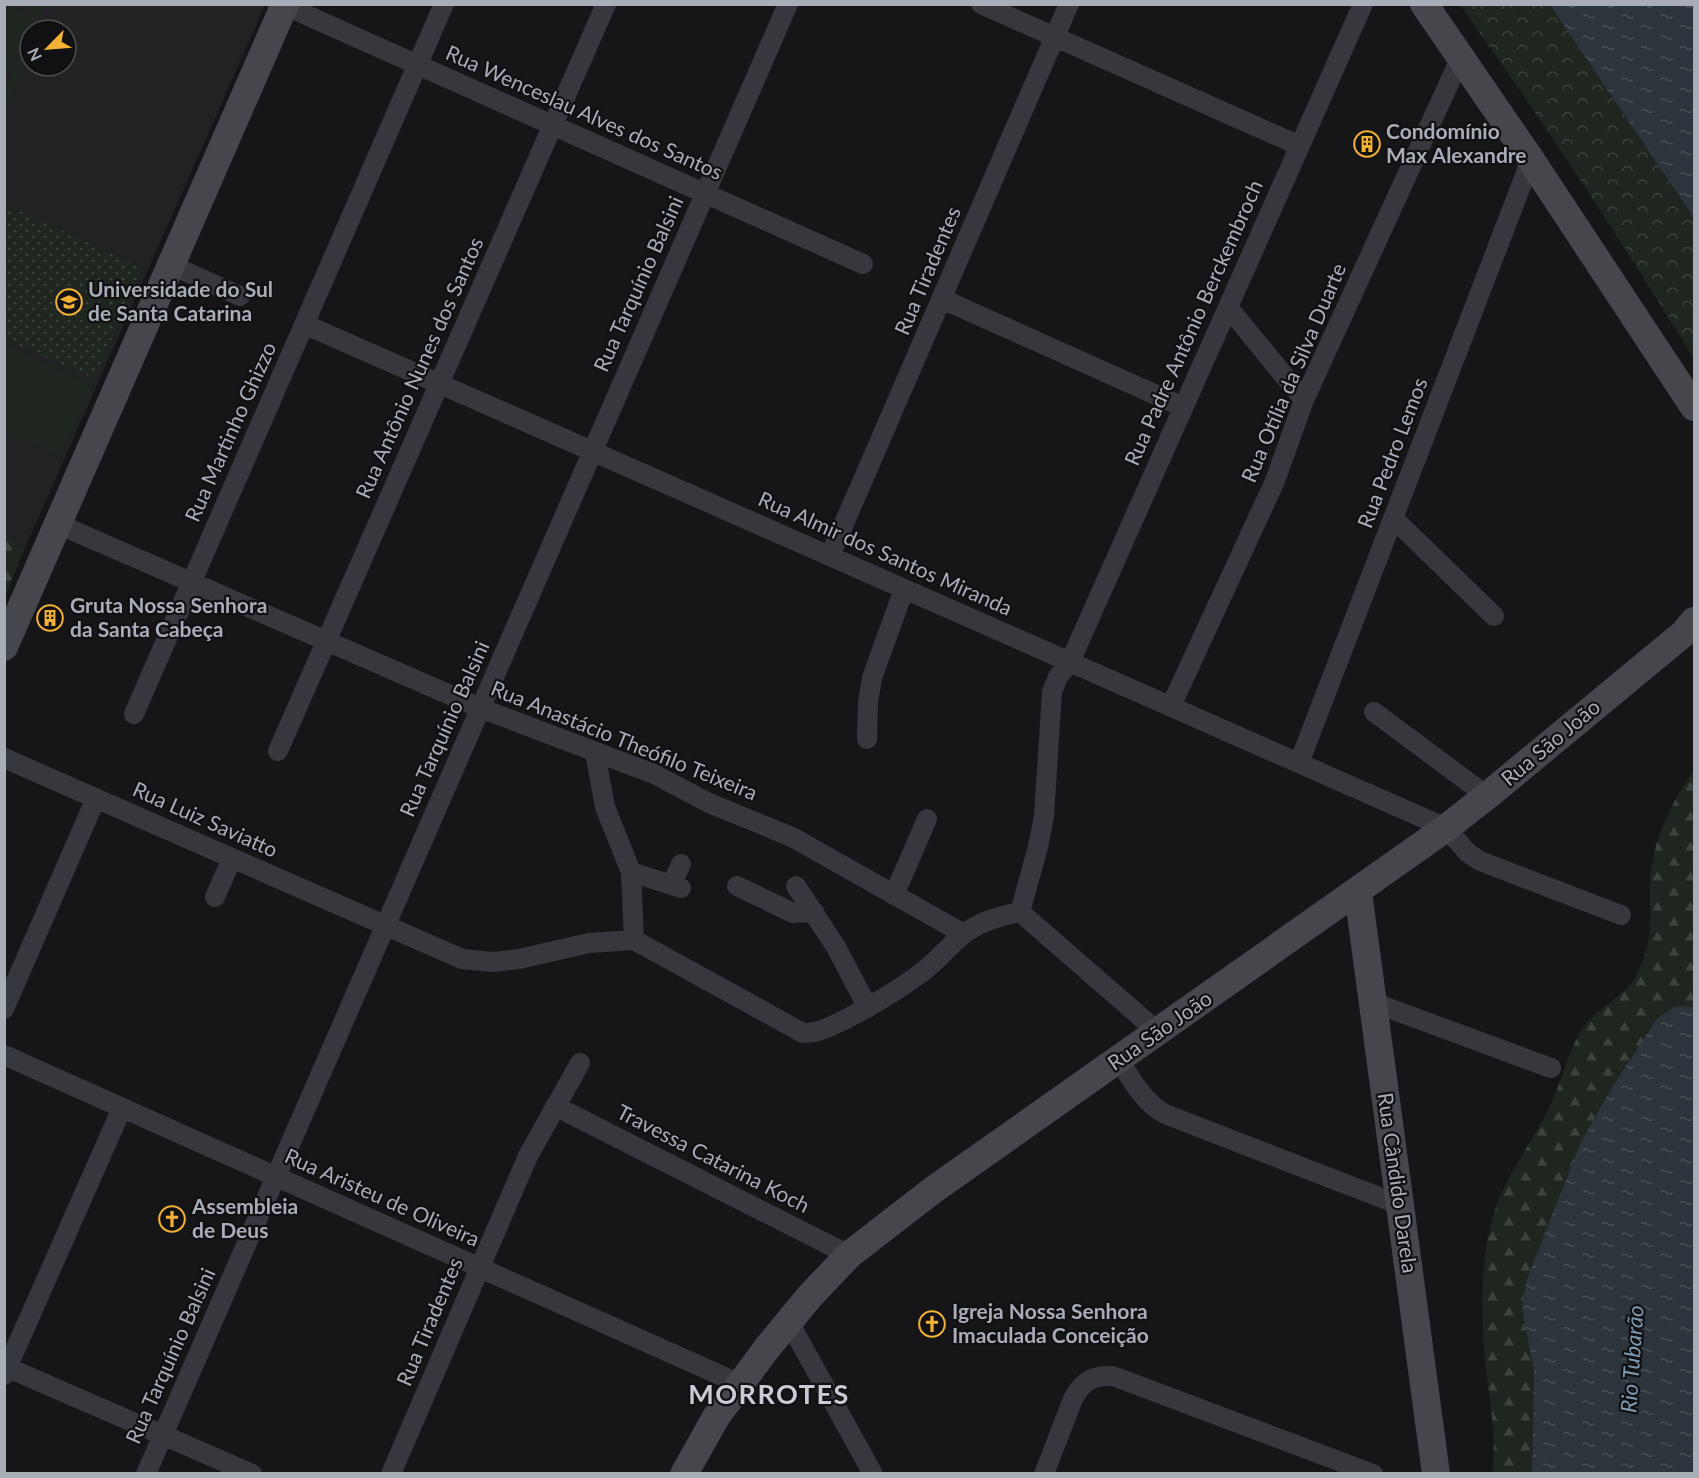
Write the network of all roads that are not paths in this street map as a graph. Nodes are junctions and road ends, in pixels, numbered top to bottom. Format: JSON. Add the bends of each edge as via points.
{"nodes":[{"id":1,"x":444,"y":4,"type":"edge"},
{"id":2,"x":606,"y":4,"type":"edge"},
{"id":3,"x":788,"y":4,"type":"edge"},
{"id":4,"x":981,"y":4,"type":"edge"},
{"id":5,"x":1069,"y":4,"type":"edge"},
{"id":6,"x":1363,"y":4,"type":"edge"},
{"id":7,"x":1424,"y":4,"type":"edge"},
{"id":8,"x":285,"y":5,"type":"edge"},
{"id":9,"x":1055,"y":38,"type":"junction"},
{"id":10,"x":1461,"y":57,"type":"junction"},
{"id":11,"x":418,"y":64,"type":"junction"},
{"id":12,"x":553,"y":125,"type":"junction"},
{"id":13,"x":1300,"y":146,"type":"junction"},
{"id":14,"x":1531,"y":160,"type":"junction"},
{"id":15,"x":705,"y":193,"type":"junction"},
{"id":16,"x":863,"y":264,"type":"dead end"},
{"id":17,"x":171,"y":265,"type":"junction"},
{"id":18,"x":240,"y":296,"type":"dead end"},
{"id":19,"x":942,"y":298,"type":"junction"},
{"id":20,"x":1228,"y":307,"type":"junction"},
{"id":21,"x":304,"y":324,"type":"junction"},
{"id":22,"x":440,"y":384,"type":"junction"},
{"id":23,"x":1304,"y":400,"type":"junction"},
{"id":24,"x":1184,"y":407,"type":"junction"},
{"id":25,"x":1695,"y":407,"type":"edge"},
{"id":26,"x":593,"y":451,"type":"junction"},
{"id":27,"x":1393,"y":518,"type":"junction"},
{"id":28,"x":58,"y":524,"type":"junction"},
{"id":29,"x":830,"y":556,"type":"junction"},
{"id":30,"x":191,"y":582,"type":"junction"},
{"id":31,"x":904,"y":589,"type":"junction"},
{"id":32,"x":1494,"y":616,"type":"dead end"},
{"id":33,"x":1691,"y":628,"type":"edge"},
{"id":34,"x":327,"y":641,"type":"junction"},
{"id":35,"x":4,"y":647,"type":"edge"},
{"id":36,"x":1070,"y":662,"type":"junction"},
{"id":37,"x":1171,"y":706,"type":"junction"},
{"id":38,"x":480,"y":708,"type":"junction"},
{"id":39,"x":1374,"y":712,"type":"dead end"},
{"id":40,"x":134,"y":714,"type":"dead end"},
{"id":41,"x":867,"y":739,"type":"dead end"},
{"id":42,"x":278,"y":752,"type":"dead end"},
{"id":43,"x":595,"y":752,"type":"junction"},
{"id":44,"x":4,"y":758,"type":"edge"},
{"id":45,"x":1299,"y":763,"type":"junction"},
{"id":46,"x":1488,"y":796,"type":"junction"},
{"id":47,"x":96,"y":798,"type":"junction"},
{"id":48,"x":927,"y":819,"type":"dead end"},
{"id":49,"x":1446,"y":828,"type":"junction"},
{"id":50,"x":232,"y":858,"type":"junction"},
{"id":51,"x":681,"y":864,"type":"dead end"},
{"id":52,"x":631,"y":872,"type":"junction"},
{"id":53,"x":737,"y":886,"type":"dead end"},
{"id":54,"x":796,"y":886,"type":"dead end"},
{"id":55,"x":1358,"y":892,"type":"junction"},
{"id":56,"x":894,"y":895,"type":"junction"},
{"id":57,"x":215,"y":897,"type":"dead end"},
{"id":58,"x":814,"y":912,"type":"junction"},
{"id":59,"x":1020,"y":912,"type":"junction"},
{"id":60,"x":1621,"y":915,"type":"dead end"},
{"id":61,"x":385,"y":926,"type":"junction"},
{"id":62,"x":964,"y":934,"type":"junction"},
{"id":63,"x":634,"y":940,"type":"junction"},
{"id":64,"x":1372,"y":1002,"type":"junction"},
{"id":65,"x":868,"y":1008,"type":"junction"},
{"id":66,"x":4,"y":1009,"type":"edge"},
{"id":67,"x":1158,"y":1032,"type":"junction"},
{"id":68,"x":4,"y":1055,"type":"edge"},
{"id":69,"x":1119,"y":1060,"type":"junction"},
{"id":70,"x":580,"y":1063,"type":"dead end"},
{"id":71,"x":1551,"y":1068,"type":"dead end"},
{"id":72,"x":555,"y":1106,"type":"junction"},
{"id":73,"x":122,"y":1108,"type":"junction"},
{"id":74,"x":276,"y":1177,"type":"junction"},
{"id":75,"x":1400,"y":1205,"type":"junction"},
{"id":76,"x":849,"y":1255,"type":"junction"},
{"id":77,"x":480,"y":1268,"type":"junction"},
{"id":78,"x":788,"y":1320,"type":"junction"},
{"id":79,"x":6,"y":1370,"type":"edge"},
{"id":80,"x":740,"y":1384,"type":"junction"},
{"id":81,"x":163,"y":1435,"type":"junction"},
{"id":82,"x":146,"y":1473,"type":"edge"},
{"id":83,"x":252,"y":1473,"type":"edge"},
{"id":84,"x":392,"y":1473,"type":"edge"},
{"id":85,"x":684,"y":1473,"type":"edge"},
{"id":86,"x":873,"y":1473,"type":"edge"},
{"id":87,"x":1044,"y":1473,"type":"edge"},
{"id":88,"x":1373,"y":1473,"type":"edge"},
{"id":89,"x":1436,"y":1473,"type":"edge"}],
"edges":[{"from":1,"to":11,"type":"street","name":"Rua Martinho Ghizzo"},
{"from":2,"to":12,"type":"street","name":"Rua Antônio Nunes dos Santos"},
{"from":3,"to":15,"type":"street","name":"Rua Tarquínio Balsini"},
{"from":4,"to":9,"type":"street"},
{"from":5,"to":9,"type":"street","name":"Rua Tiradentes"},
{"from":6,"to":13,"type":"street","name":"Rua Padre Antônio Berckembroch"},
{"from":7,"to":10,"type":"main road"},
{"from":8,"to":11,"type":"street","name":"Rua Wenceslau Alves dos Santos"},
{"from":8,"to":17,"type":"main road"},
{"from":9,"to":13,"type":"street"},
{"from":9,"to":19,"type":"street","name":"Rua Tiradentes"},
{"from":10,"to":14,"type":"main road"},
{"from":10,"to":23,"type":"street","name":"Rua Otília da Silva Duarte"},
{"from":11,"to":12,"type":"street","name":"Rua Wenceslau Alves dos Santos"},
{"from":11,"to":21,"type":"street","name":"Rua Martinho Ghizzo"},
{"from":12,"to":15,"type":"street","name":"Rua Wenceslau Alves dos Santos"},
{"from":12,"to":22,"type":"street","name":"Rua Antônio Nunes dos Santos"},
{"from":13,"to":20,"type":"street","name":"Rua Padre Antônio Berckembroch"},
{"from":14,"to":25,"type":"main road"},
{"from":14,"to":27,"type":"street","name":"Rua Pedro Lemos"},
{"from":15,"to":16,"type":"street","name":"Rua Wenceslau Alves dos Santos"},
{"from":15,"to":26,"type":"street","name":"Rua Tarquínio Balsini"},
{"from":17,"to":18,"type":"street"},
{"from":17,"to":28,"type":"main road"},
{"from":19,"to":24,"type":"street"},
{"from":19,"to":29,"type":"street","name":"Rua Tiradentes"},
{"from":20,"to":23,"type":"street"},
{"from":20,"to":24,"type":"street","name":"Rua Padre Antônio Berckembroch"},
{"from":21,"to":22,"type":"street","name":"Rua Almir dos Santos Miranda"},
{"from":21,"to":30,"type":"street","name":"Rua Martinho Ghizzo"},
{"from":22,"to":26,"type":"street","name":"Rua Almir dos Santos Miranda"},
{"from":22,"to":34,"type":"street","name":"Rua Antônio Nunes dos Santos"},
{"from":23,"to":37,"type":"street","name":"Rua Otília da Silva Duarte","via":[[1275,481]]},
{"from":24,"to":36,"type":"street","name":"Rua Padre Antônio Berckembroch"},
{"from":26,"to":29,"type":"street","name":"Rua Almir dos Santos Miranda"},
{"from":26,"to":38,"type":"street","name":"Rua Tarquínio Balsini"},
{"from":27,"to":32,"type":"street"},
{"from":27,"to":45,"type":"street","name":"Rua Pedro Lemos"},
{"from":28,"to":30,"type":"street","name":"Rua Anastácio Theófilo Teixeira"},
{"from":28,"to":35,"type":"main road"},
{"from":29,"to":31,"type":"street","name":"Rua Almir dos Santos Miranda"},
{"from":30,"to":34,"type":"street","name":"Rua Anastácio Theófilo Teixeira"},
{"from":30,"to":40,"type":"street","name":"Rua Martinho Ghizzo"},
{"from":31,"to":36,"type":"street","name":"Rua Almir dos Santos Miranda"},
{"from":31,"to":41,"type":"street","via":[[872,678]]},
{"from":33,"to":46,"type":"main road","name":"Rua São João"},
{"from":34,"to":38,"type":"street","name":"Rua Anastácio Theófilo Teixeira"},
{"from":34,"to":42,"type":"street","name":"Rua Antônio Nunes dos Santos"},
{"from":36,"to":37,"type":"street","name":"Rua Almir dos Santos Miranda"},
{"from":36,"to":59,"type":"street","name":"Rua Padre Antônio Berckembroch","via":[[1052,692],[1044,816]]},
{"from":37,"to":45,"type":"street","name":"Rua Almir dos Santos Miranda"},
{"from":38,"to":43,"type":"street","name":"Rua Anastácio Theófilo Teixeira"},
{"from":38,"to":61,"type":"street","name":"Rua Tarquínio Balsini"},
{"from":39,"to":46,"type":"street"},
{"from":43,"to":52,"type":"street","via":[[604,807]]},
{"from":43,"to":56,"type":"street","name":"Rua Anastácio Theófilo Teixeira","via":[[654,774],[709,803],[792,837]]},
{"from":44,"to":47,"type":"street","name":"Rua Luiz Saviatto"},
{"from":45,"to":49,"type":"street","name":"Rua Almir dos Santos Miranda"},
{"from":46,"to":49,"type":"main road","name":"Rua São João"},
{"from":47,"to":50,"type":"street","name":"Rua Luiz Saviatto"},
{"from":47,"to":66,"type":"street"},
{"from":48,"to":56,"type":"street"},
{"from":49,"to":55,"type":"main road","name":"Rua São João"},
{"from":49,"to":60,"type":"street","via":[[1480,861]]},
{"from":50,"to":57,"type":"street"},
{"from":50,"to":61,"type":"street","name":"Rua Luiz Saviatto"},
{"from":51,"to":52,"type":"street","via":[[677,886]]},
{"from":52,"to":63,"type":"street"},
{"from":53,"to":58,"type":"street","via":[[793,913]]},
{"from":54,"to":58,"type":"street"},
{"from":55,"to":64,"type":"main road","name":"Rua Cândido Darela"},
{"from":55,"to":67,"type":"main road","name":"Rua São João"},
{"from":56,"to":62,"type":"street","name":"Rua Anastácio Theófilo Teixeira"},
{"from":58,"to":65,"type":"street"},
{"from":59,"to":62,"type":"street","via":[[981,923]]},
{"from":59,"to":67,"type":"street"},
{"from":61,"to":63,"type":"street","name":"Rua Luiz Saviatto","via":[[476,962],[519,959],[589,942]]},
{"from":61,"to":74,"type":"street","name":"Rua Tarquínio Balsini"},
{"from":62,"to":65,"type":"street","via":[[918,976]]},
{"from":63,"to":65,"type":"street","via":[[803,1033],[824,1029]]},
{"from":64,"to":71,"type":"street"},
{"from":64,"to":75,"type":"main road","name":"Rua Cândido Darela"},
{"from":67,"to":69,"type":"main road","name":"Rua São João"},
{"from":68,"to":73,"type":"street","name":"Rua Aristeu de Oliveira"},
{"from":69,"to":75,"type":"street","via":[[1153,1108]]},
{"from":69,"to":76,"type":"main road","name":"Rua São João","via":[[933,1190]]},
{"from":70,"to":72,"type":"street","name":"Rua Tiradentes"},
{"from":72,"to":76,"type":"street","name":"Travessa Catarina Koch"},
{"from":72,"to":77,"type":"street","name":"Rua Tiradentes","via":[[528,1156]]},
{"from":73,"to":74,"type":"street","name":"Rua Aristeu de Oliveira"},
{"from":73,"to":79,"type":"street"},
{"from":74,"to":77,"type":"street","name":"Rua Aristeu de Oliveira"},
{"from":74,"to":81,"type":"street","name":"Rua Tarquínio Balsini"},
{"from":75,"to":89,"type":"main road","name":"Rua Cândido Darela"},
{"from":76,"to":78,"type":"main road","name":"Rua São João"},
{"from":77,"to":80,"type":"street","name":"Rua Aristeu de Oliveira"},
{"from":77,"to":84,"type":"street","name":"Rua Tiradentes"},
{"from":78,"to":80,"type":"main road","name":"Rua São João"},
{"from":78,"to":86,"type":"street"},
{"from":79,"to":81,"type":"street"},
{"from":80,"to":85,"type":"main road","name":"Rua São João"},
{"from":81,"to":82,"type":"street","name":"Rua Tarquínio Balsini"},
{"from":81,"to":83,"type":"street"},
{"from":87,"to":88,"type":"street","via":[[1072,1399],[1087,1380],[1100,1375],[1113,1376]]}]}
